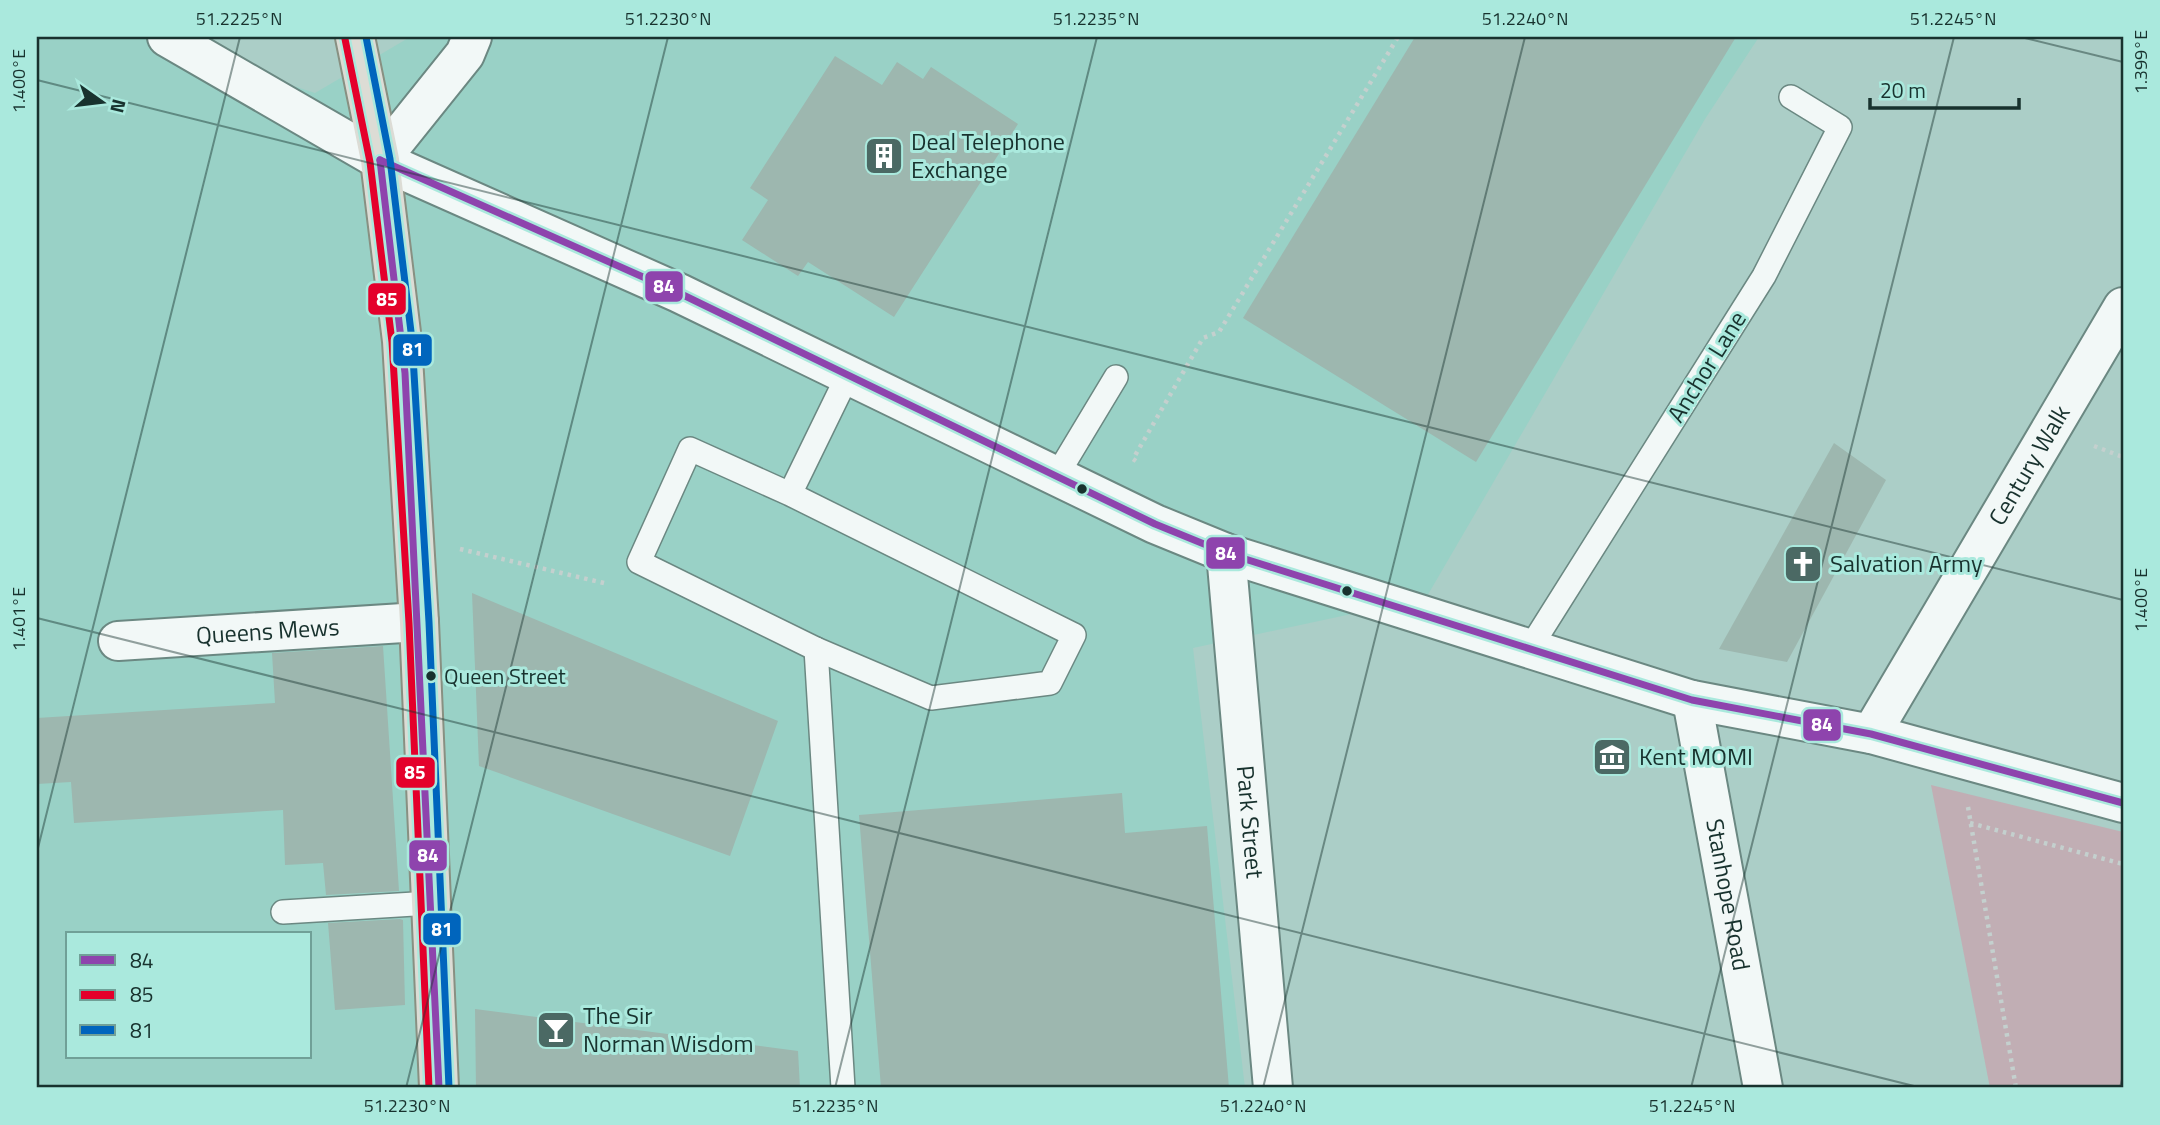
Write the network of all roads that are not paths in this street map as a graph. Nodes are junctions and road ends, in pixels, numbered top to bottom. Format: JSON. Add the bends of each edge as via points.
{"nodes":[{"id":1,"x":167,"y":37,"type":"edge"},
{"id":2,"x":355,"y":37,"type":"edge"},
{"id":3,"x":472,"y":37,"type":"edge"},
{"id":4,"x":1791,"y":97,"type":"dead end"},
{"id":5,"x":380,"y":160,"type":"junction"},
{"id":6,"x":2123,"y":307,"type":"edge"},
{"id":7,"x":848,"y":377,"type":"junction"},
{"id":8,"x":1116,"y":377,"type":"dead end"},
{"id":9,"x":1057,"y":475,"type":"junction"},
{"id":10,"x":790,"y":494,"type":"junction"},
{"id":11,"x":1226,"y":553,"type":"junction"},
{"id":12,"x":419,"y":622,"type":"junction"},
{"id":13,"x":118,"y":641,"type":"dead end"},
{"id":14,"x":1530,"y":648,"type":"junction"},
{"id":15,"x":816,"y":649,"type":"junction"},
{"id":16,"x":1692,"y":699,"type":"junction"},
{"id":17,"x":1871,"y":734,"type":"junction"},
{"id":18,"x":2123,"y":803,"type":"edge"},
{"id":19,"x":431,"y":903,"type":"junction"},
{"id":20,"x":283,"y":912,"type":"dead end"},
{"id":21,"x":439,"y":1088,"type":"edge"},
{"id":22,"x":843,"y":1088,"type":"edge"},
{"id":23,"x":1273,"y":1088,"type":"edge"},
{"id":24,"x":1763,"y":1088,"type":"edge"}],
"edges":[{"from":1,"to":5,"type":"street"},
{"from":2,"to":5,"type":"main road"},
{"from":3,"to":5,"type":"street","via":[[465,54]]},
{"from":4,"to":14,"type":"lane","name":"Anchor Lane","via":[[1840,127],[1764,276]]},
{"from":5,"to":7,"type":"street","via":[[679,293]]},
{"from":5,"to":12,"type":"main road","via":[[405,373]]},
{"from":6,"to":17,"type":"street","name":"Century Walk"},
{"from":7,"to":9,"type":"street"},
{"from":7,"to":10,"type":"lane"},
{"from":8,"to":9,"type":"lane"},
{"from":9,"to":11,"type":"street"},
{"from":10,"to":15,"type":"lane","via":[[690,450],[639,562]]},
{"from":10,"to":15,"type":"lane","via":[[1074,635],[1049,683],[931,698]]},
{"from":11,"to":14,"type":"street"},
{"from":11,"to":23,"type":"street","name":"Park Street"},
{"from":12,"to":13,"type":"street","name":"Queens Mews"},
{"from":12,"to":19,"type":"main road"},
{"from":14,"to":16,"type":"street"},
{"from":15,"to":22,"type":"lane"},
{"from":16,"to":17,"type":"street"},
{"from":16,"to":24,"type":"street","name":"Stanhope Road"},
{"from":17,"to":18,"type":"street"},
{"from":19,"to":20,"type":"lane"},
{"from":19,"to":21,"type":"main road"}]}
